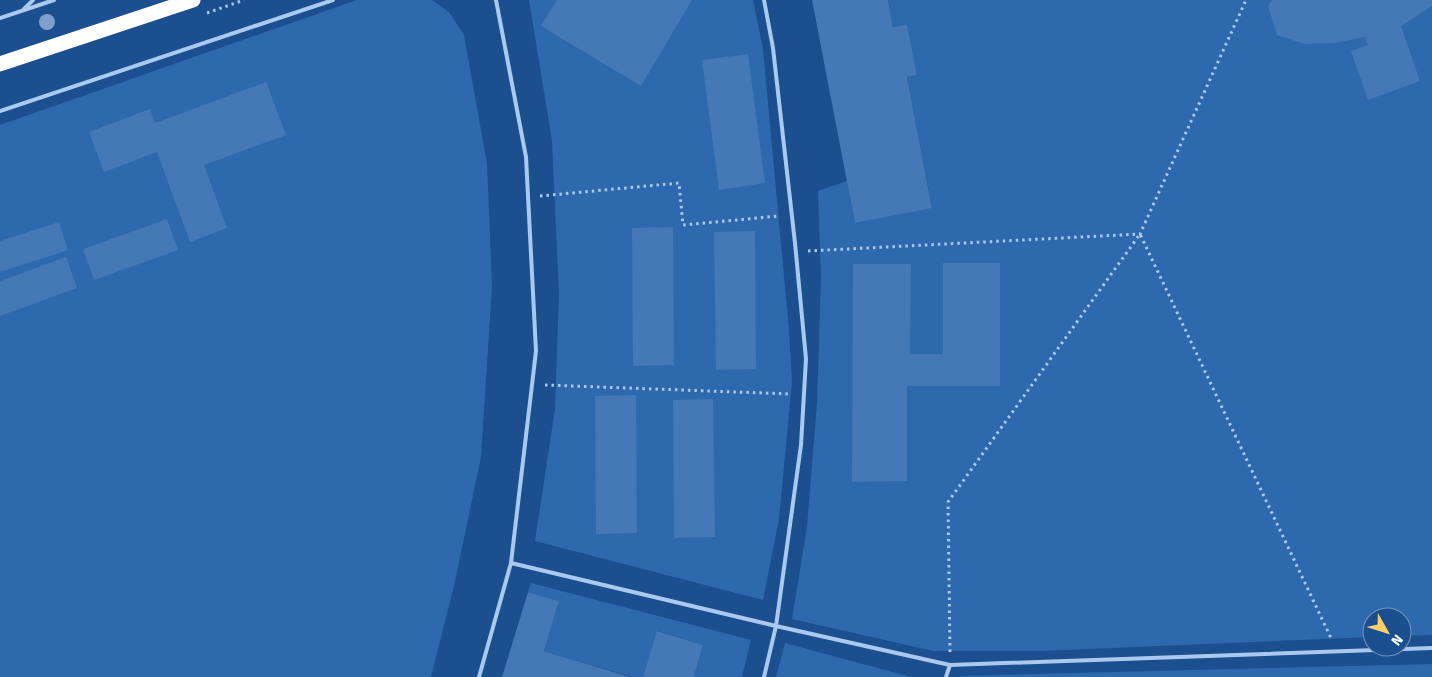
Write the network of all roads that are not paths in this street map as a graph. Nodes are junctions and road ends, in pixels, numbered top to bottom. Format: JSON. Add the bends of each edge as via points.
{"nodes":[{"id":1,"x":33,"y":0,"type":"edge"},
{"id":2,"x":54,"y":0,"type":"edge"},
{"id":3,"x":193,"y":0,"type":"edge"},
{"id":4,"x":333,"y":0,"type":"edge"},
{"id":5,"x":496,"y":0,"type":"edge"},
{"id":6,"x":764,"y":0,"type":"edge"},
{"id":7,"x":22,"y":10,"type":"junction"},
{"id":8,"x":0,"y":18,"type":"edge"},
{"id":9,"x":0,"y":64,"type":"edge"},
{"id":10,"x":0,"y":111,"type":"edge"},
{"id":11,"x":511,"y":563,"type":"junction"},
{"id":12,"x":776,"y":626,"type":"junction"},
{"id":13,"x":1432,"y":648,"type":"edge"},
{"id":14,"x":950,"y":665,"type":"junction"},
{"id":15,"x":479,"y":677,"type":"edge"},
{"id":16,"x":764,"y":677,"type":"edge"},
{"id":17,"x":946,"y":677,"type":"edge"}],
"edges":[{"from":1,"to":7,"type":"lane"},
{"from":2,"to":7,"type":"lane"},
{"from":3,"to":9,"type":"highway"},
{"from":4,"to":10,"type":"lane"},
{"from":5,"to":11,"type":"lane","via":[[526,158],[536,351]]},
{"from":6,"to":12,"type":"lane","via":[[773,48],[806,359],[801,445]]},
{"from":7,"to":8,"type":"lane"},
{"from":11,"to":12,"type":"lane"},
{"from":11,"to":15,"type":"lane"},
{"from":12,"to":14,"type":"lane"},
{"from":12,"to":16,"type":"lane"},
{"from":13,"to":14,"type":"lane"},
{"from":14,"to":17,"type":"lane"}]}
